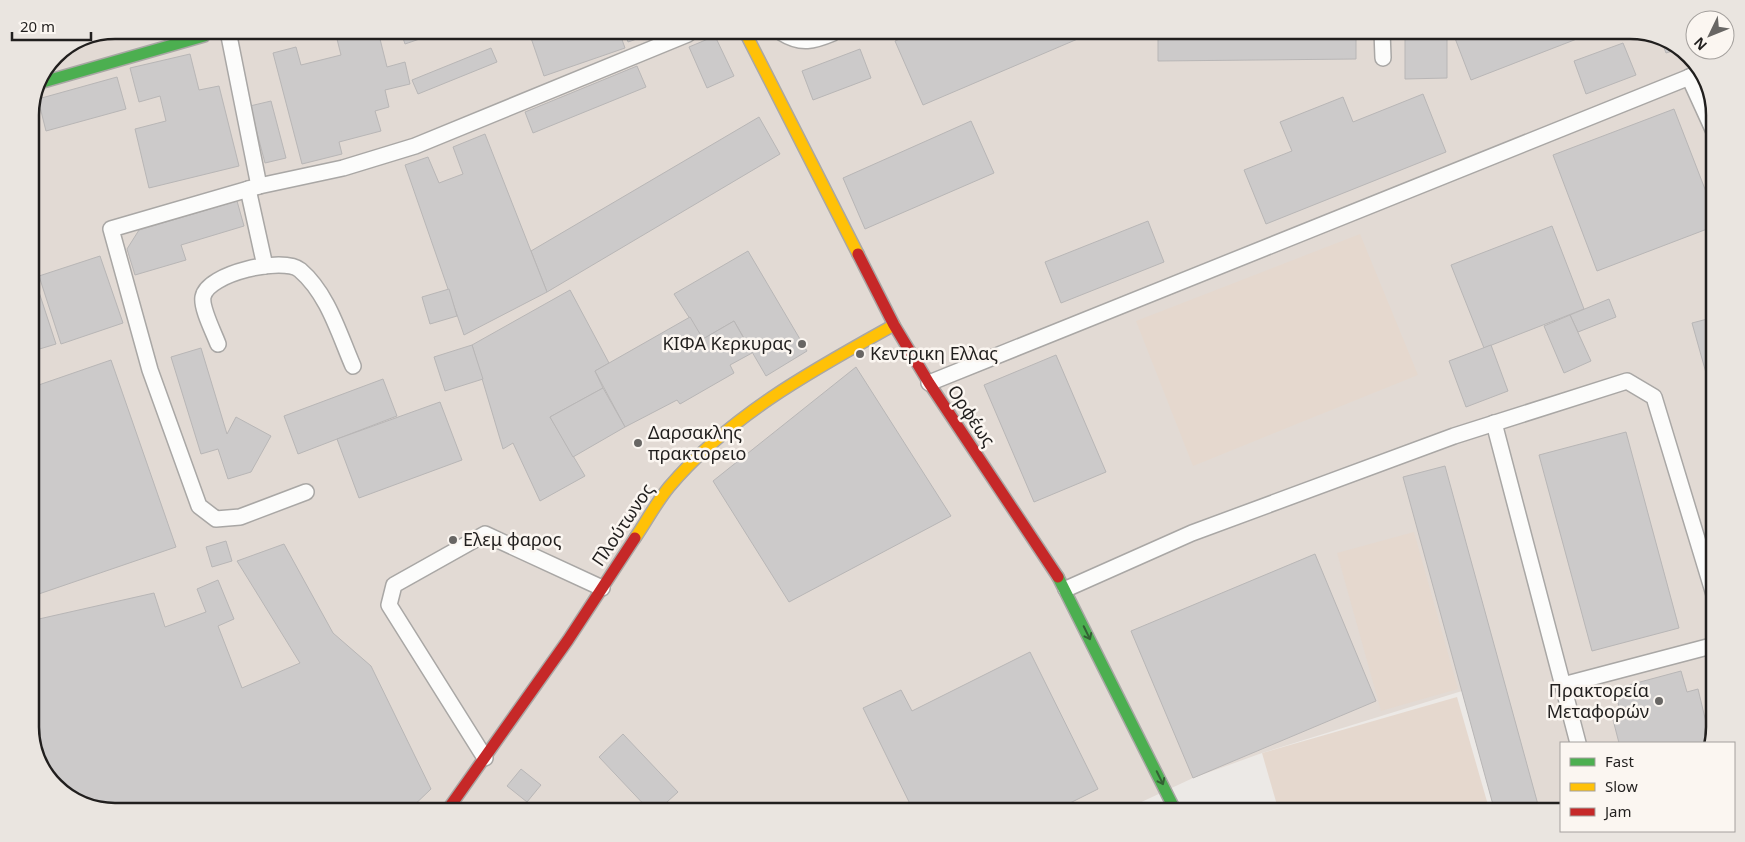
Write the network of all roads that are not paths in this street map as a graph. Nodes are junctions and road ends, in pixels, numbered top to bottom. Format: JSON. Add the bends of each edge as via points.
{"nodes":[{"id":1,"x":194,"y":39,"type":"edge"},
{"id":2,"x":229,"y":39,"type":"edge"},
{"id":3,"x":676,"y":39,"type":"edge"},
{"id":4,"x":749,"y":39,"type":"edge"},
{"id":5,"x":790,"y":39,"type":"edge"},
{"id":6,"x":820,"y":39,"type":"edge"},
{"id":7,"x":1382,"y":39,"type":"edge"},
{"id":8,"x":1383,"y":58,"type":"dead end"},
{"id":9,"x":1694,"y":75,"type":"edge"},
{"id":10,"x":47,"y":81,"type":"edge"},
{"id":11,"x":1699,"y":84,"type":"edge"},
{"id":12,"x":1705,"y":104,"type":"edge"},
{"id":13,"x":253,"y":187,"type":"junction"},
{"id":14,"x":265,"y":266,"type":"junction"},
{"id":15,"x":894,"y":325,"type":"junction"},
{"id":16,"x":218,"y":344,"type":"dead end"},
{"id":17,"x":353,"y":366,"type":"dead end"},
{"id":18,"x":929,"y":383,"type":"junction"},
{"id":19,"x":1494,"y":423,"type":"junction"},
{"id":20,"x":306,"y":492,"type":"dead end"},
{"id":21,"x":1706,"y":568,"type":"edge"},
{"id":22,"x":602,"y":588,"type":"junction"},
{"id":23,"x":1066,"y":589,"type":"junction"},
{"id":24,"x":1706,"y":647,"type":"edge"},
{"id":25,"x":1563,"y":685,"type":"junction"},
{"id":26,"x":1578,"y":742,"type":"edge"},
{"id":27,"x":485,"y":758,"type":"junction"},
{"id":28,"x":452,"y":803,"type":"edge"},
{"id":29,"x":1172,"y":803,"type":"edge"}],
"edges":[{"from":1,"to":10,"type":"street"},
{"from":2,"to":13,"type":"lane"},
{"from":3,"to":13,"type":"lane","via":[[415,146],[343,168]]},
{"from":4,"to":15,"type":"street","name":"Ορφέως"},
{"from":5,"to":6,"type":"lane","via":[[813,42]]},
{"from":7,"to":8,"type":"lane"},
{"from":9,"to":18,"type":"lane"},
{"from":11,"to":12,"type":"lane"},
{"from":13,"to":14,"type":"lane"},
{"from":13,"to":20,"type":"lane","via":[[111,229],[150,370],[199,506],[216,519],[240,517]]},
{"from":14,"to":16,"type":"lane","via":[[222,276],[208,287],[203,304]]},
{"from":14,"to":17,"type":"lane","via":[[290,264],[300,269],[327,306]]},
{"from":15,"to":18,"type":"street","name":"Ορφέως"},
{"from":15,"to":22,"type":"street","name":"Πλούτωνος","via":[[813,370],[733,424],[668,489]]},
{"from":18,"to":23,"type":"street","name":"Ορφέως"},
{"from":19,"to":21,"type":"lane","via":[[1627,381],[1654,397]]},
{"from":19,"to":23,"type":"lane","via":[[1192,534]]},
{"from":19,"to":25,"type":"lane"},
{"from":22,"to":27,"type":"street","name":"Πλούτωνος"},
{"from":22,"to":27,"type":"lane","via":[[485,534],[394,585],[389,605]]},
{"from":23,"to":29,"type":"street","name":"Ορφέως","one_way":true},
{"from":24,"to":25,"type":"lane"},
{"from":25,"to":26,"type":"lane"},
{"from":27,"to":28,"type":"street","name":"Πλούτωνος"}]}
